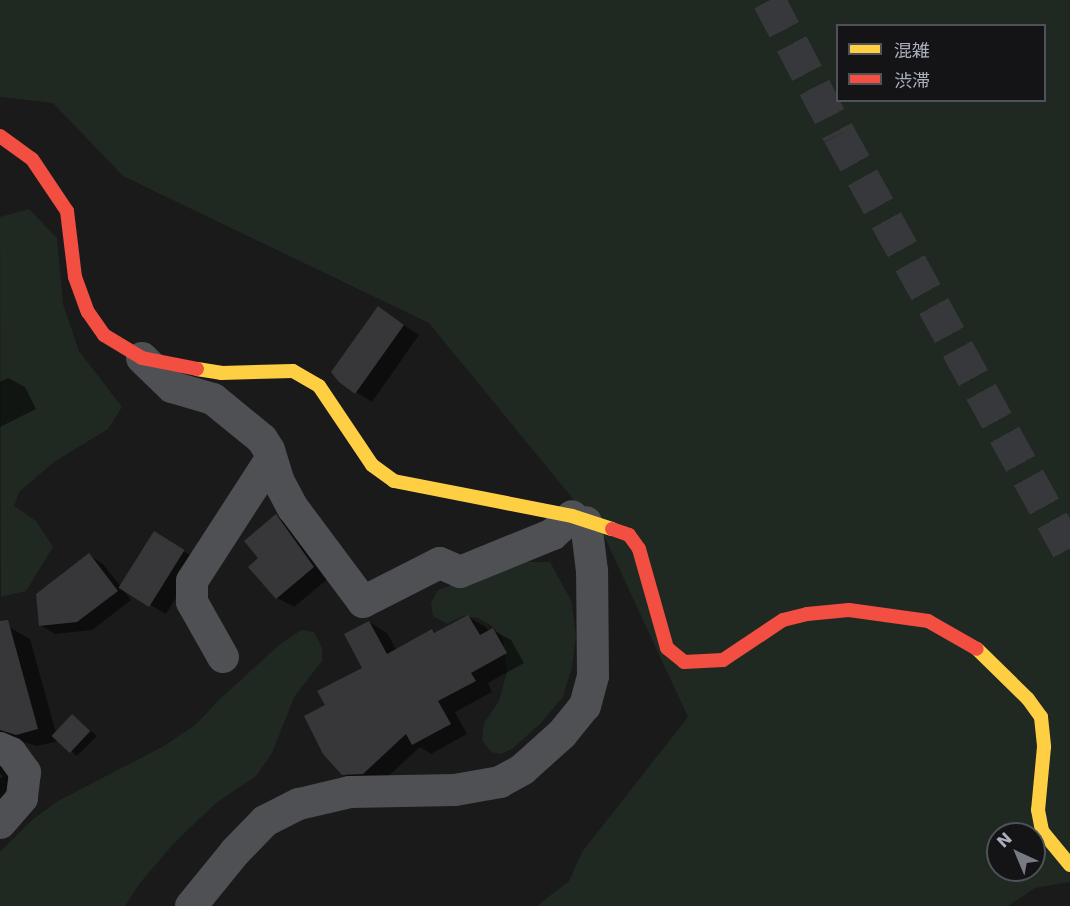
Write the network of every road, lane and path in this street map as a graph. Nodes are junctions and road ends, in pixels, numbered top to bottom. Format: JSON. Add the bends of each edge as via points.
{"nodes":[{"id":1,"x":0,"y":136,"type":"edge"},
{"id":2,"x":142,"y":358,"type":"junction"},
{"id":3,"x":271,"y":459,"type":"junction"},
{"id":4,"x":579,"y":519,"type":"junction"},
{"id":5,"x":224,"y":657,"type":"dead end"},
{"id":6,"x":0,"y":748,"type":"edge"},
{"id":7,"x":0,"y":823,"type":"edge"},
{"id":8,"x":1070,"y":865,"type":"edge"},
{"id":9,"x":190,"y":906,"type":"edge"}],
"edges":[{"from":1,"to":2,"type":"street","via":[[32,159],[68,211],[75,277],[88,312],[104,335]]},
{"from":2,"to":3,"type":"street","via":[[172,387],[213,399],[262,439]]},
{"from":2,"to":4,"type":"street","via":[[221,373],[293,371],[319,386],[372,465],[394,481]]},
{"from":3,"to":4,"type":"street","via":[[293,508],[363,602],[440,563],[460,572],[553,534]]},
{"from":3,"to":5,"type":"street","via":[[192,581],[192,602]]},
{"from":4,"to":8,"type":"street","via":[[629,535],[639,549],[667,648],[684,662],[723,660],[783,620],[849,610],[928,621],[978,650],[1041,717],[1044,747],[1038,810],[1042,831]]},
{"from":4,"to":9,"type":"street","via":[[592,571],[593,676],[585,706],[562,734],[523,769],[500,782],[455,790],[350,792],[299,804],[265,821]]},
{"from":6,"to":7,"type":"street","via":[[11,753],[26,772],[22,798]]}]}
